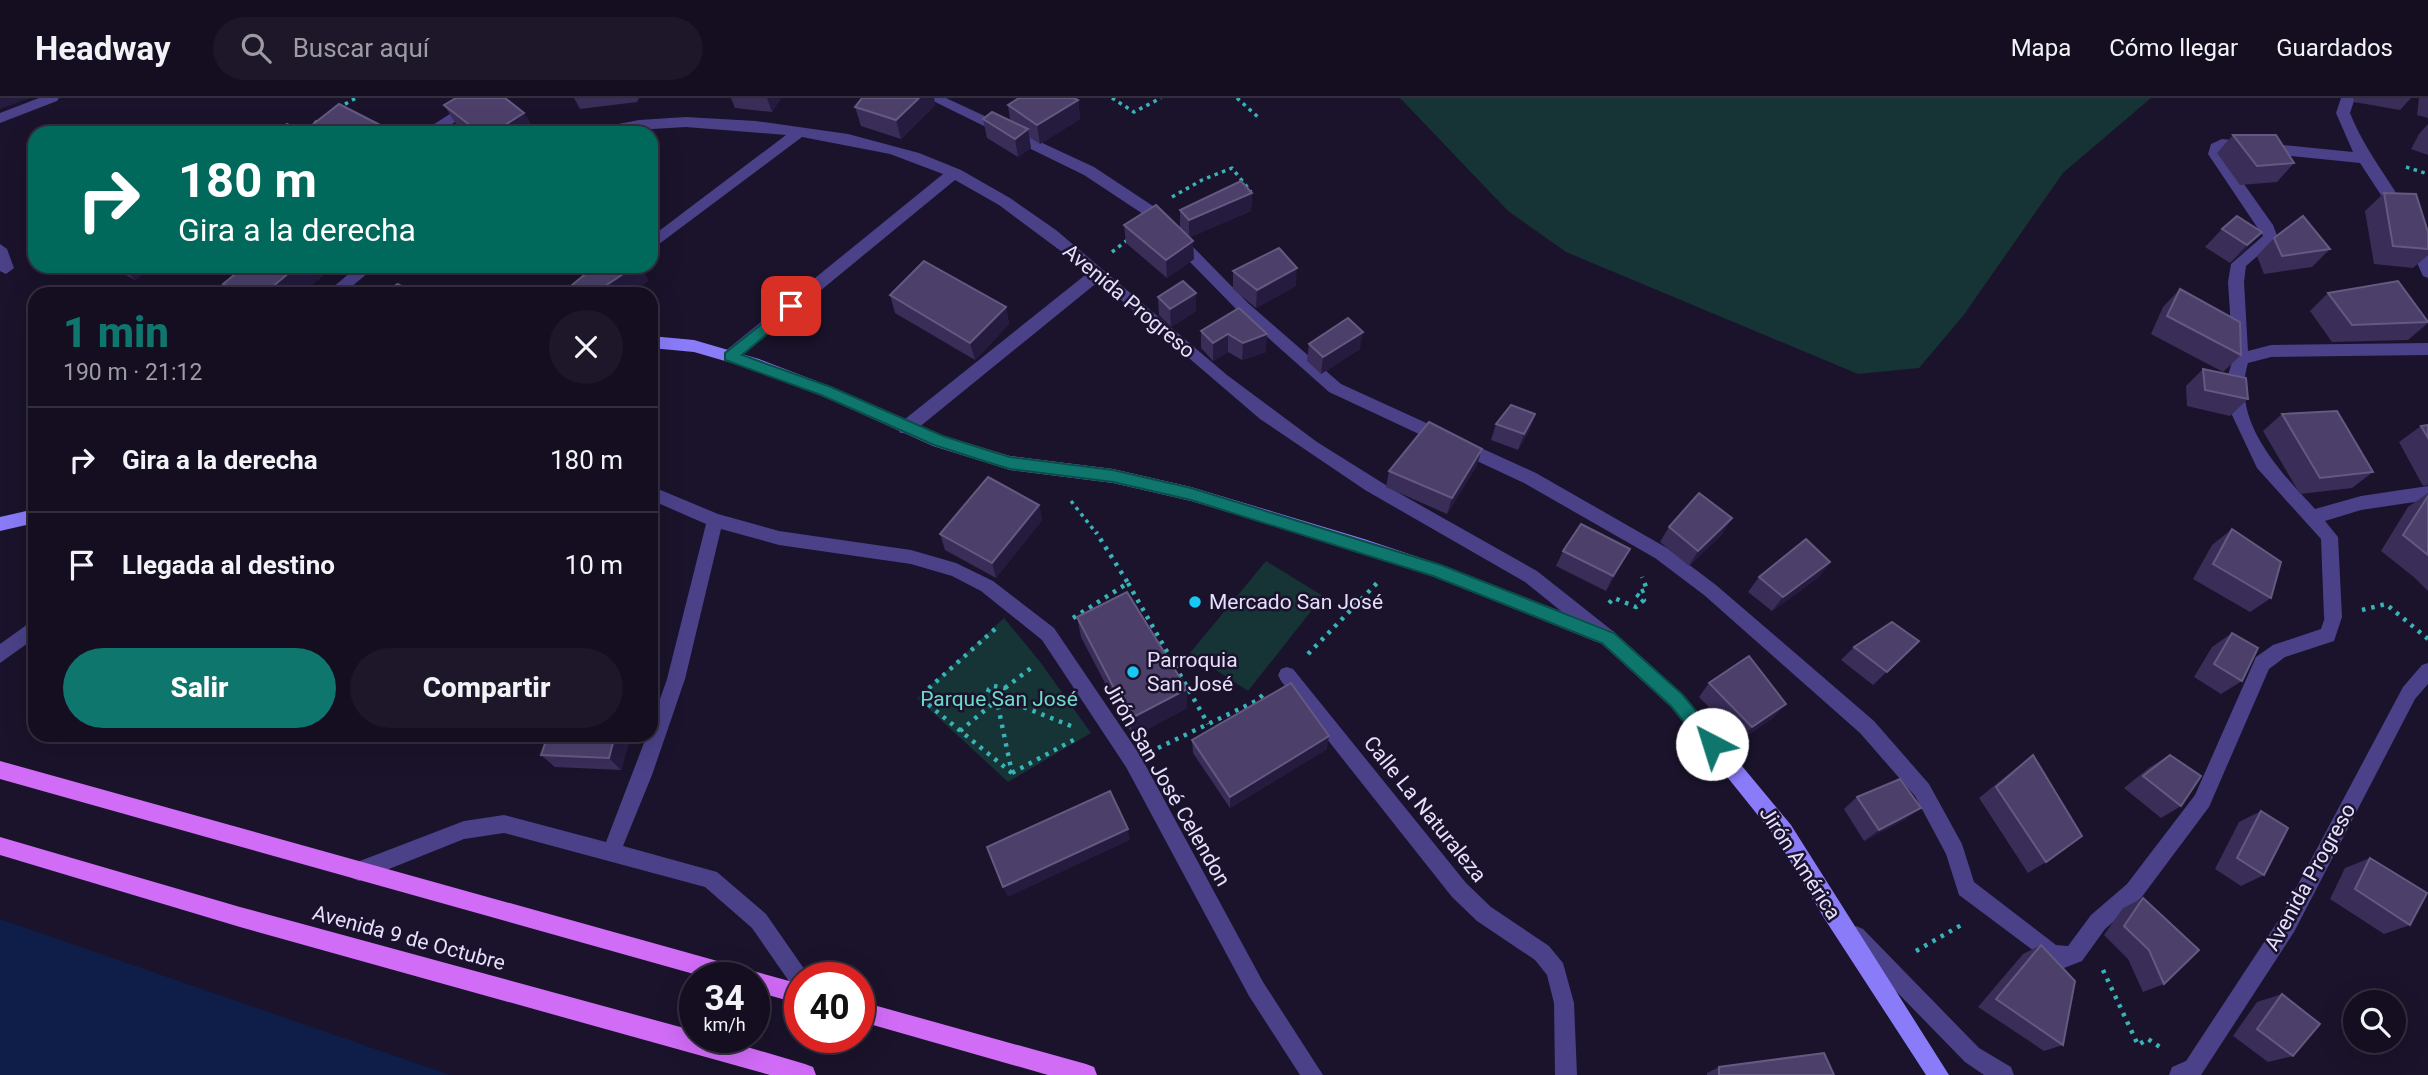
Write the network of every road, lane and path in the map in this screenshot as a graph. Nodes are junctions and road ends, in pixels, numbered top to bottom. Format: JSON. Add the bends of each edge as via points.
{"nodes":[{"id":1,"x":52,"y":98,"type":"edge"},
{"id":2,"x":356,"y":98,"type":"edge"},
{"id":3,"x":485,"y":98,"type":"edge"},
{"id":4,"x":934,"y":98,"type":"edge"},
{"id":5,"x":1112,"y":98,"type":"edge"},
{"id":6,"x":1161,"y":98,"type":"edge"},
{"id":7,"x":1237,"y":98,"type":"edge"},
{"id":8,"x":2348,"y":98,"type":"edge"},
{"id":9,"x":333,"y":110,"type":"edge"},
{"id":10,"x":0,"y":118,"type":"edge"},
{"id":11,"x":323,"y":118,"type":"edge"},
{"id":12,"x":1259,"y":118,"type":"dead end"},
{"id":13,"x":312,"y":126,"type":"edge"},
{"id":14,"x":439,"y":126,"type":"edge"},
{"id":15,"x":630,"y":126,"type":"edge"},
{"id":16,"x":799,"y":132,"type":"junction"},
{"id":17,"x":2364,"y":158,"type":"junction"},
{"id":18,"x":954,"y":173,"type":"junction"},
{"id":19,"x":1251,"y":192,"type":"edge"},
{"id":20,"x":1152,"y":214,"type":"junction"},
{"id":21,"x":658,"y":240,"type":"edge"},
{"id":22,"x":0,"y":248,"type":"edge"},
{"id":23,"x":6,"y":268,"type":"dead end"},
{"id":24,"x":1095,"y":270,"type":"junction"},
{"id":25,"x":2428,"y":272,"type":"edge"},
{"id":26,"x":359,"y":273,"type":"edge"},
{"id":27,"x":342,"y":287,"type":"edge"},
{"id":28,"x":658,"y":343,"type":"edge"},
{"id":29,"x":2428,"y":349,"type":"edge"},
{"id":30,"x":730,"y":356,"type":"junction"},
{"id":31,"x":2241,"y":359,"type":"junction"},
{"id":32,"x":906,"y":428,"type":"junction"},
{"id":33,"x":1043,"y":468,"type":"junction"},
{"id":34,"x":2428,"y":493,"type":"edge"},
{"id":35,"x":658,"y":496,"type":"edge"},
{"id":36,"x":28,"y":518,"type":"edge"},
{"id":37,"x":2310,"y":518,"type":"junction"},
{"id":38,"x":715,"y":520,"type":"junction"},
{"id":39,"x":0,"y":524,"type":"edge"},
{"id":40,"x":1661,"y":553,"type":"junction"},
{"id":41,"x":1400,"y":560,"type":"junction"},
{"id":42,"x":1128,"y":583,"type":"junction"},
{"id":43,"x":1606,"y":606,"type":"dead end"},
{"id":44,"x":1020,"y":609,"type":"junction"},
{"id":45,"x":2333,"y":617,"type":"junction"},
{"id":46,"x":28,"y":633,"type":"edge"},
{"id":47,"x":1048,"y":634,"type":"junction"},
{"id":48,"x":1608,"y":638,"type":"junction"},
{"id":49,"x":2428,"y":639,"type":"edge"},
{"id":50,"x":0,"y":655,"type":"edge"},
{"id":51,"x":2428,"y":671,"type":"edge"},
{"id":52,"x":1287,"y":675,"type":"junction"},
{"id":53,"x":1006,"y":700,"type":"junction"},
{"id":54,"x":991,"y":705,"type":"junction"},
{"id":55,"x":998,"y":706,"type":"junction"},
{"id":56,"x":1208,"y":724,"type":"junction"},
{"id":57,"x":658,"y":731,"type":"edge"},
{"id":58,"x":960,"y":731,"type":"junction"},
{"id":59,"x":654,"y":742,"type":"edge"},
{"id":60,"x":1133,"y":761,"type":"junction"},
{"id":61,"x":0,"y":770,"type":"edge"},
{"id":62,"x":1012,"y":773,"type":"junction"},
{"id":63,"x":0,"y":846,"type":"edge"},
{"id":64,"x":611,"y":852,"type":"junction"},
{"id":65,"x":359,"y":871,"type":"junction"},
{"id":66,"x":1992,"y":909,"type":"junction"},
{"id":67,"x":1831,"y":911,"type":"junction"},
{"id":68,"x":2082,"y":945,"type":"junction"},
{"id":69,"x":686,"y":962,"type":"edge"},
{"id":70,"x":787,"y":962,"type":"edge"},
{"id":71,"x":1886,"y":967,"type":"junction"},
{"id":72,"x":875,"y":1016,"type":"edge"},
{"id":73,"x":2187,"y":1072,"type":"edge"},
{"id":74,"x":805,"y":1075,"type":"edge"},
{"id":75,"x":1086,"y":1075,"type":"edge"},
{"id":76,"x":1312,"y":1075,"type":"edge"},
{"id":77,"x":1566,"y":1075,"type":"edge"},
{"id":78,"x":1938,"y":1075,"type":"edge"},
{"id":79,"x":2003,"y":1075,"type":"edge"}],
"edges":[{"from":1,"to":10,"type":"street"},
{"from":2,"to":9,"type":"path"},
{"from":3,"to":14,"type":"street"},
{"from":4,"to":20,"type":"street","via":[[1089,171]]},
{"from":5,"to":6,"type":"path","via":[[1133,112]]},
{"from":7,"to":12,"type":"path"},
{"from":8,"to":17,"type":"street","via":[[2343,113]]},
{"from":11,"to":13,"type":"path"},
{"from":15,"to":16,"type":"street","name":"Avenida Progreso","via":[[690,122]]},
{"from":16,"to":18,"type":"street","name":"Avenida Progreso","via":[[890,149]]},
{"from":16,"to":21,"type":"street"},
{"from":17,"to":25,"type":"street","via":[[2391,192]]},
{"from":17,"to":31,"type":"street","via":[[2216,147],[2215,154],[2271,237],[2239,264]]},
{"from":18,"to":24,"type":"street","name":"Avenida Progreso","via":[[1025,215]]},
{"from":18,"to":30,"type":"street"},
{"from":19,"to":20,"type":"path","via":[[1232,168],[1202,180]]},
{"from":20,"to":24,"type":"path"},
{"from":20,"to":40,"type":"street","via":[[1243,307],[1335,388],[1530,478]]},
{"from":22,"to":23,"type":"street"},
{"from":24,"to":32,"type":"street"},
{"from":24,"to":48,"type":"street","name":"Avenida Progreso","via":[[1309,446],[1547,587]]},
{"from":26,"to":27,"type":"street"},
{"from":28,"to":30,"type":"street","name":"Jirón América"},
{"from":29,"to":31,"type":"street","via":[[2284,350]]},
{"from":30,"to":32,"type":"street","name":"Jirón América","via":[[826,391]]},
{"from":31,"to":37,"type":"street","via":[[2236,375],[2240,415],[2263,463]]},
{"from":32,"to":33,"type":"street","name":"Jirón América","via":[[1010,463]]},
{"from":33,"to":41,"type":"street","name":"Jirón América","via":[[1113,476],[1191,494]]},
{"from":33,"to":42,"type":"path","via":[[1092,527]]},
{"from":34,"to":37,"type":"street","via":[[2361,503]]},
{"from":35,"to":38,"type":"street","name":"Jirón San José Celendon"},
{"from":36,"to":39,"type":"street"},
{"from":37,"to":45,"type":"street","via":[[2329,537]]},
{"from":38,"to":44,"type":"street","name":"Jirón San José Celendon","via":[[779,538],[911,557],[956,570]]},
{"from":38,"to":57,"type":"street","via":[[676,679]]},
{"from":40,"to":43,"type":"path","via":[[1641,577],[1647,589],[1636,594],[1644,600],[1636,607],[1614,598]]},
{"from":40,"to":66,"type":"street","via":[[1867,727],[1922,790],[1955,851],[1966,888]]},
{"from":41,"to":48,"type":"street","name":"Jirón América"},
{"from":41,"to":52,"type":"path"},
{"from":42,"to":47,"type":"path"},
{"from":42,"to":56,"type":"path"},
{"from":44,"to":47,"type":"street","name":"Jirón San José Celendon"},
{"from":44,"to":58,"type":"path","via":[[919,697]]},
{"from":45,"to":49,"type":"path","via":[[2386,604]]},
{"from":45,"to":68,"type":"street","via":[[2328,635],[2262,663],[2202,801],[2134,891],[2098,922]]},
{"from":46,"to":50,"type":"street"},
{"from":47,"to":60,"type":"street","name":"Jirón San José Celendon"},
{"from":48,"to":67,"type":"street","name":"Jirón América","via":[[1677,701],[1730,765],[1784,832]]},
{"from":51,"to":73,"type":"street","name":"Avenida Progreso","via":[[2409,693],[2287,925]]},
{"from":52,"to":56,"type":"path","via":[[1256,701]]},
{"from":52,"to":77,"type":"street","name":"Calle La Naturaleza","via":[[1459,890],[1484,914],[1542,953],[1556,970],[1564,1003]]},
{"from":53,"to":54,"type":"path","via":[[1006,688],[994,685],[985,696]]},
{"from":53,"to":55,"type":"path"},
{"from":53,"to":62,"type":"path","via":[[1088,733]]},
{"from":54,"to":55,"type":"path"},
{"from":54,"to":58,"type":"path"},
{"from":55,"to":62,"type":"path"},
{"from":56,"to":60,"type":"path"},
{"from":58,"to":62,"type":"path"},
{"from":59,"to":64,"type":"street"},
{"from":60,"to":76,"type":"street","name":"Jirón San José Celendon","via":[[1256,989]]},
{"from":61,"to":65,"type":"main road"},
{"from":63,"to":74,"type":"main road","name":"Avenida 9 de Octubre","via":[[240,918]]},
{"from":64,"to":65,"type":"street","via":[[504,824],[464,830]]},
{"from":64,"to":70,"type":"street","via":[[710,879],[759,921]]},
{"from":65,"to":69,"type":"main road"},
{"from":66,"to":68,"type":"street","via":[[2050,953],[2064,958]]},
{"from":66,"to":71,"type":"path"},
{"from":67,"to":71,"type":"street"},
{"from":67,"to":78,"type":"street","name":"Jirón América"},
{"from":68,"to":73,"type":"path","via":[[2105,972],[2138,1045],[2148,1039]]},
{"from":71,"to":79,"type":"street","via":[[1972,1055]]},
{"from":72,"to":75,"type":"main road"}]}
